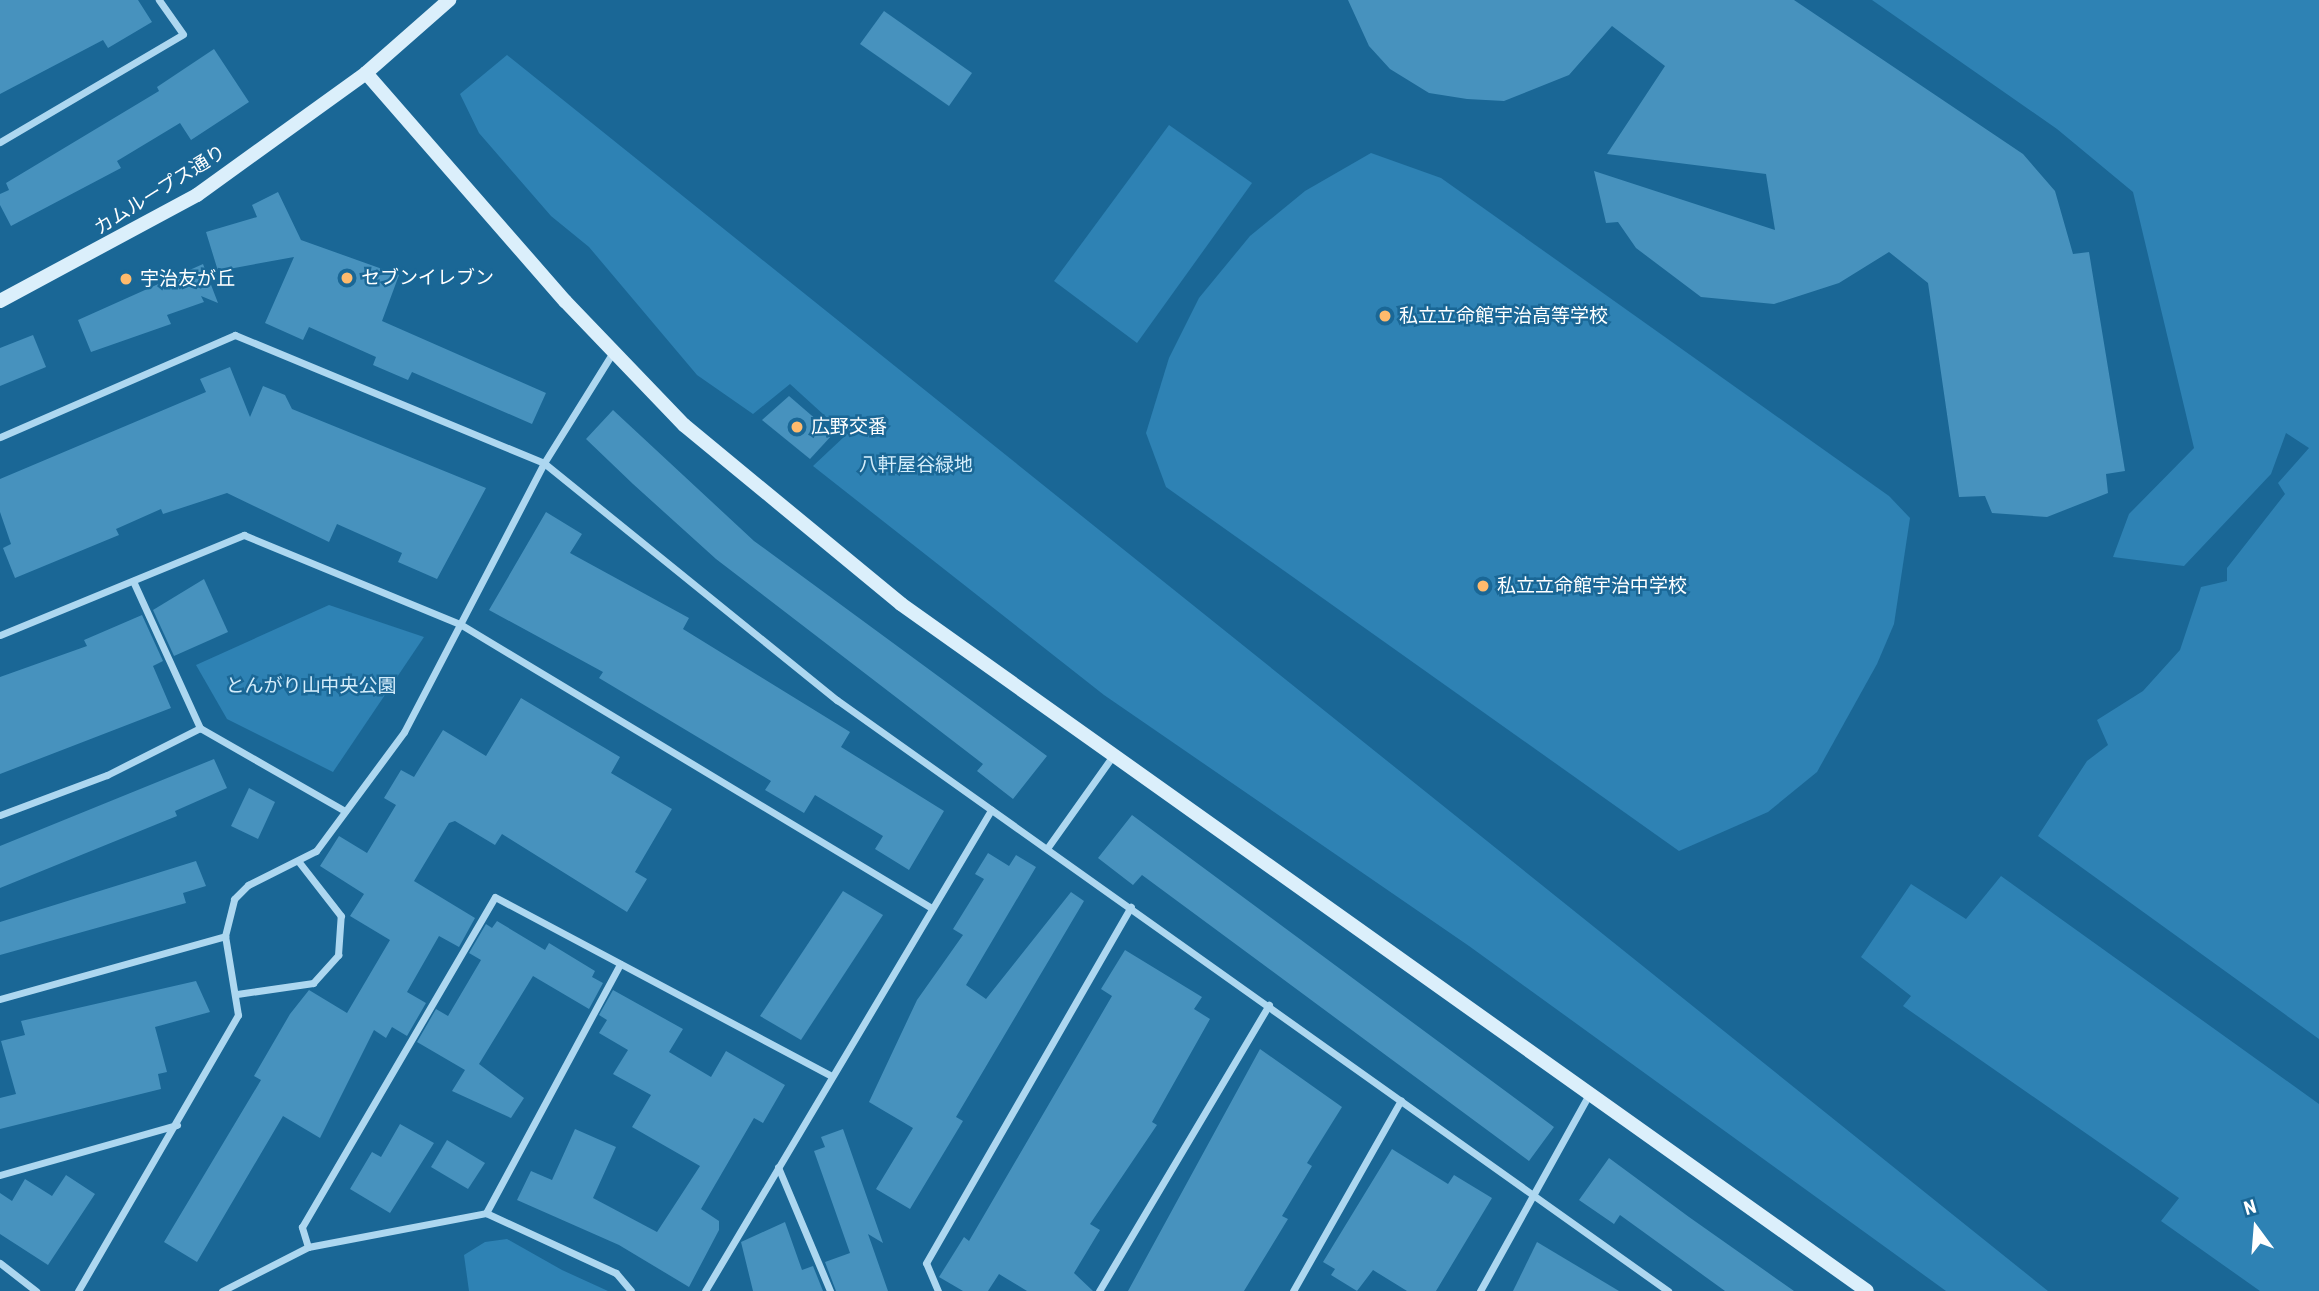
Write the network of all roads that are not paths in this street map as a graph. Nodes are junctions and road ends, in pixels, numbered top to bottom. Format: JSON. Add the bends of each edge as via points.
{"nodes":[{"id":1,"x":159,"y":0,"type":"edge"},
{"id":2,"x":449,"y":0,"type":"edge"},
{"id":3,"x":366,"y":74,"type":"junction"},
{"id":4,"x":0,"y":142,"type":"edge"},
{"id":5,"x":0,"y":301,"type":"edge"},
{"id":6,"x":614,"y":352,"type":"junction"},
{"id":7,"x":0,"y":437,"type":"edge"},
{"id":8,"x":544,"y":463,"type":"junction"},
{"id":9,"x":133,"y":581,"type":"junction"},
{"id":10,"x":460,"y":624,"type":"junction"},
{"id":11,"x":0,"y":635,"type":"edge"},
{"id":12,"x":200,"y":728,"type":"junction"},
{"id":13,"x":1114,"y":754,"type":"junction"},
{"id":14,"x":990,"y":810,"type":"junction"},
{"id":15,"x":345,"y":811,"type":"junction"},
{"id":16,"x":0,"y":815,"type":"edge"},
{"id":17,"x":1048,"y":847,"type":"junction"},
{"id":18,"x":299,"y":862,"type":"junction"},
{"id":19,"x":1131,"y":906,"type":"junction"},
{"id":20,"x":930,"y":907,"type":"junction"},
{"id":21,"x":225,"y":936,"type":"junction"},
{"id":22,"x":620,"y":964,"type":"junction"},
{"id":23,"x":237,"y":994,"type":"junction"},
{"id":24,"x":0,"y":999,"type":"edge"},
{"id":25,"x":1269,"y":1005,"type":"junction"},
{"id":26,"x":831,"y":1076,"type":"junction"},
{"id":27,"x":1589,"y":1094,"type":"junction"},
{"id":28,"x":1401,"y":1100,"type":"junction"},
{"id":29,"x":178,"y":1125,"type":"junction"},
{"id":30,"x":778,"y":1167,"type":"junction"},
{"id":31,"x":0,"y":1175,"type":"edge"},
{"id":32,"x":1533,"y":1195,"type":"junction"},
{"id":33,"x":486,"y":1213,"type":"junction"},
{"id":34,"x":308,"y":1247,"type":"junction"},
{"id":35,"x":0,"y":1263,"type":"edge"},
{"id":36,"x":36,"y":1291,"type":"edge"},
{"id":37,"x":78,"y":1291,"type":"edge"},
{"id":38,"x":222,"y":1291,"type":"edge"},
{"id":39,"x":631,"y":1291,"type":"edge"},
{"id":40,"x":705,"y":1291,"type":"edge"},
{"id":41,"x":830,"y":1291,"type":"edge"},
{"id":42,"x":938,"y":1291,"type":"edge"},
{"id":43,"x":1099,"y":1291,"type":"edge"},
{"id":44,"x":1293,"y":1291,"type":"edge"},
{"id":45,"x":1480,"y":1291,"type":"edge"},
{"id":46,"x":1668,"y":1291,"type":"edge"},
{"id":47,"x":1867,"y":1291,"type":"edge"}],
"edges":[{"from":1,"to":4,"type":"street","via":[[183,34]]},
{"from":2,"to":3,"type":"street","name":"カムループス通り"},
{"from":3,"to":5,"type":"street","name":"カムループス通り","via":[[197,195]]},
{"from":3,"to":6,"type":"street"},
{"from":6,"to":8,"type":"street"},
{"from":6,"to":13,"type":"street","via":[[684,425],[901,604]]},
{"from":7,"to":8,"type":"street","via":[[235,335]]},
{"from":8,"to":10,"type":"street"},
{"from":8,"to":14,"type":"street","via":[[687,584]]},
{"from":9,"to":10,"type":"street","via":[[244,535]]},
{"from":9,"to":11,"type":"street"},
{"from":9,"to":12,"type":"street"},
{"from":10,"to":15,"type":"street","via":[[404,732]]},
{"from":10,"to":20,"type":"street"},
{"from":12,"to":15,"type":"street"},
{"from":12,"to":16,"type":"street","via":[[107,775]]},
{"from":13,"to":17,"type":"street"},
{"from":13,"to":27,"type":"street"},
{"from":14,"to":17,"type":"street"},
{"from":14,"to":20,"type":"street"},
{"from":15,"to":18,"type":"street"},
{"from":17,"to":19,"type":"street"},
{"from":18,"to":21,"type":"street","via":[[248,885],[227,917]]},
{"from":18,"to":23,"type":"street","via":[[341,916],[338,955],[313,983]]},
{"from":19,"to":25,"type":"street"},
{"from":19,"to":42,"type":"street","via":[[926,1263]]},
{"from":20,"to":26,"type":"street"},
{"from":21,"to":23,"type":"street"},
{"from":21,"to":24,"type":"street"},
{"from":22,"to":26,"type":"street"},
{"from":22,"to":33,"type":"street"},
{"from":22,"to":34,"type":"street","via":[[495,897],[302,1227]]},
{"from":23,"to":29,"type":"street","via":[[238,1015],[224,1049]]},
{"from":25,"to":28,"type":"street"},
{"from":25,"to":43,"type":"street"},
{"from":26,"to":30,"type":"street"},
{"from":27,"to":32,"type":"street"},
{"from":27,"to":47,"type":"street"},
{"from":28,"to":32,"type":"street"},
{"from":28,"to":44,"type":"street"},
{"from":29,"to":31,"type":"street"},
{"from":29,"to":37,"type":"street"},
{"from":30,"to":40,"type":"street"},
{"from":30,"to":41,"type":"street"},
{"from":32,"to":45,"type":"street"},
{"from":32,"to":46,"type":"street"},
{"from":33,"to":34,"type":"street"},
{"from":33,"to":39,"type":"street","via":[[616,1273]]},
{"from":34,"to":38,"type":"street"},
{"from":35,"to":36,"type":"street"}]}
